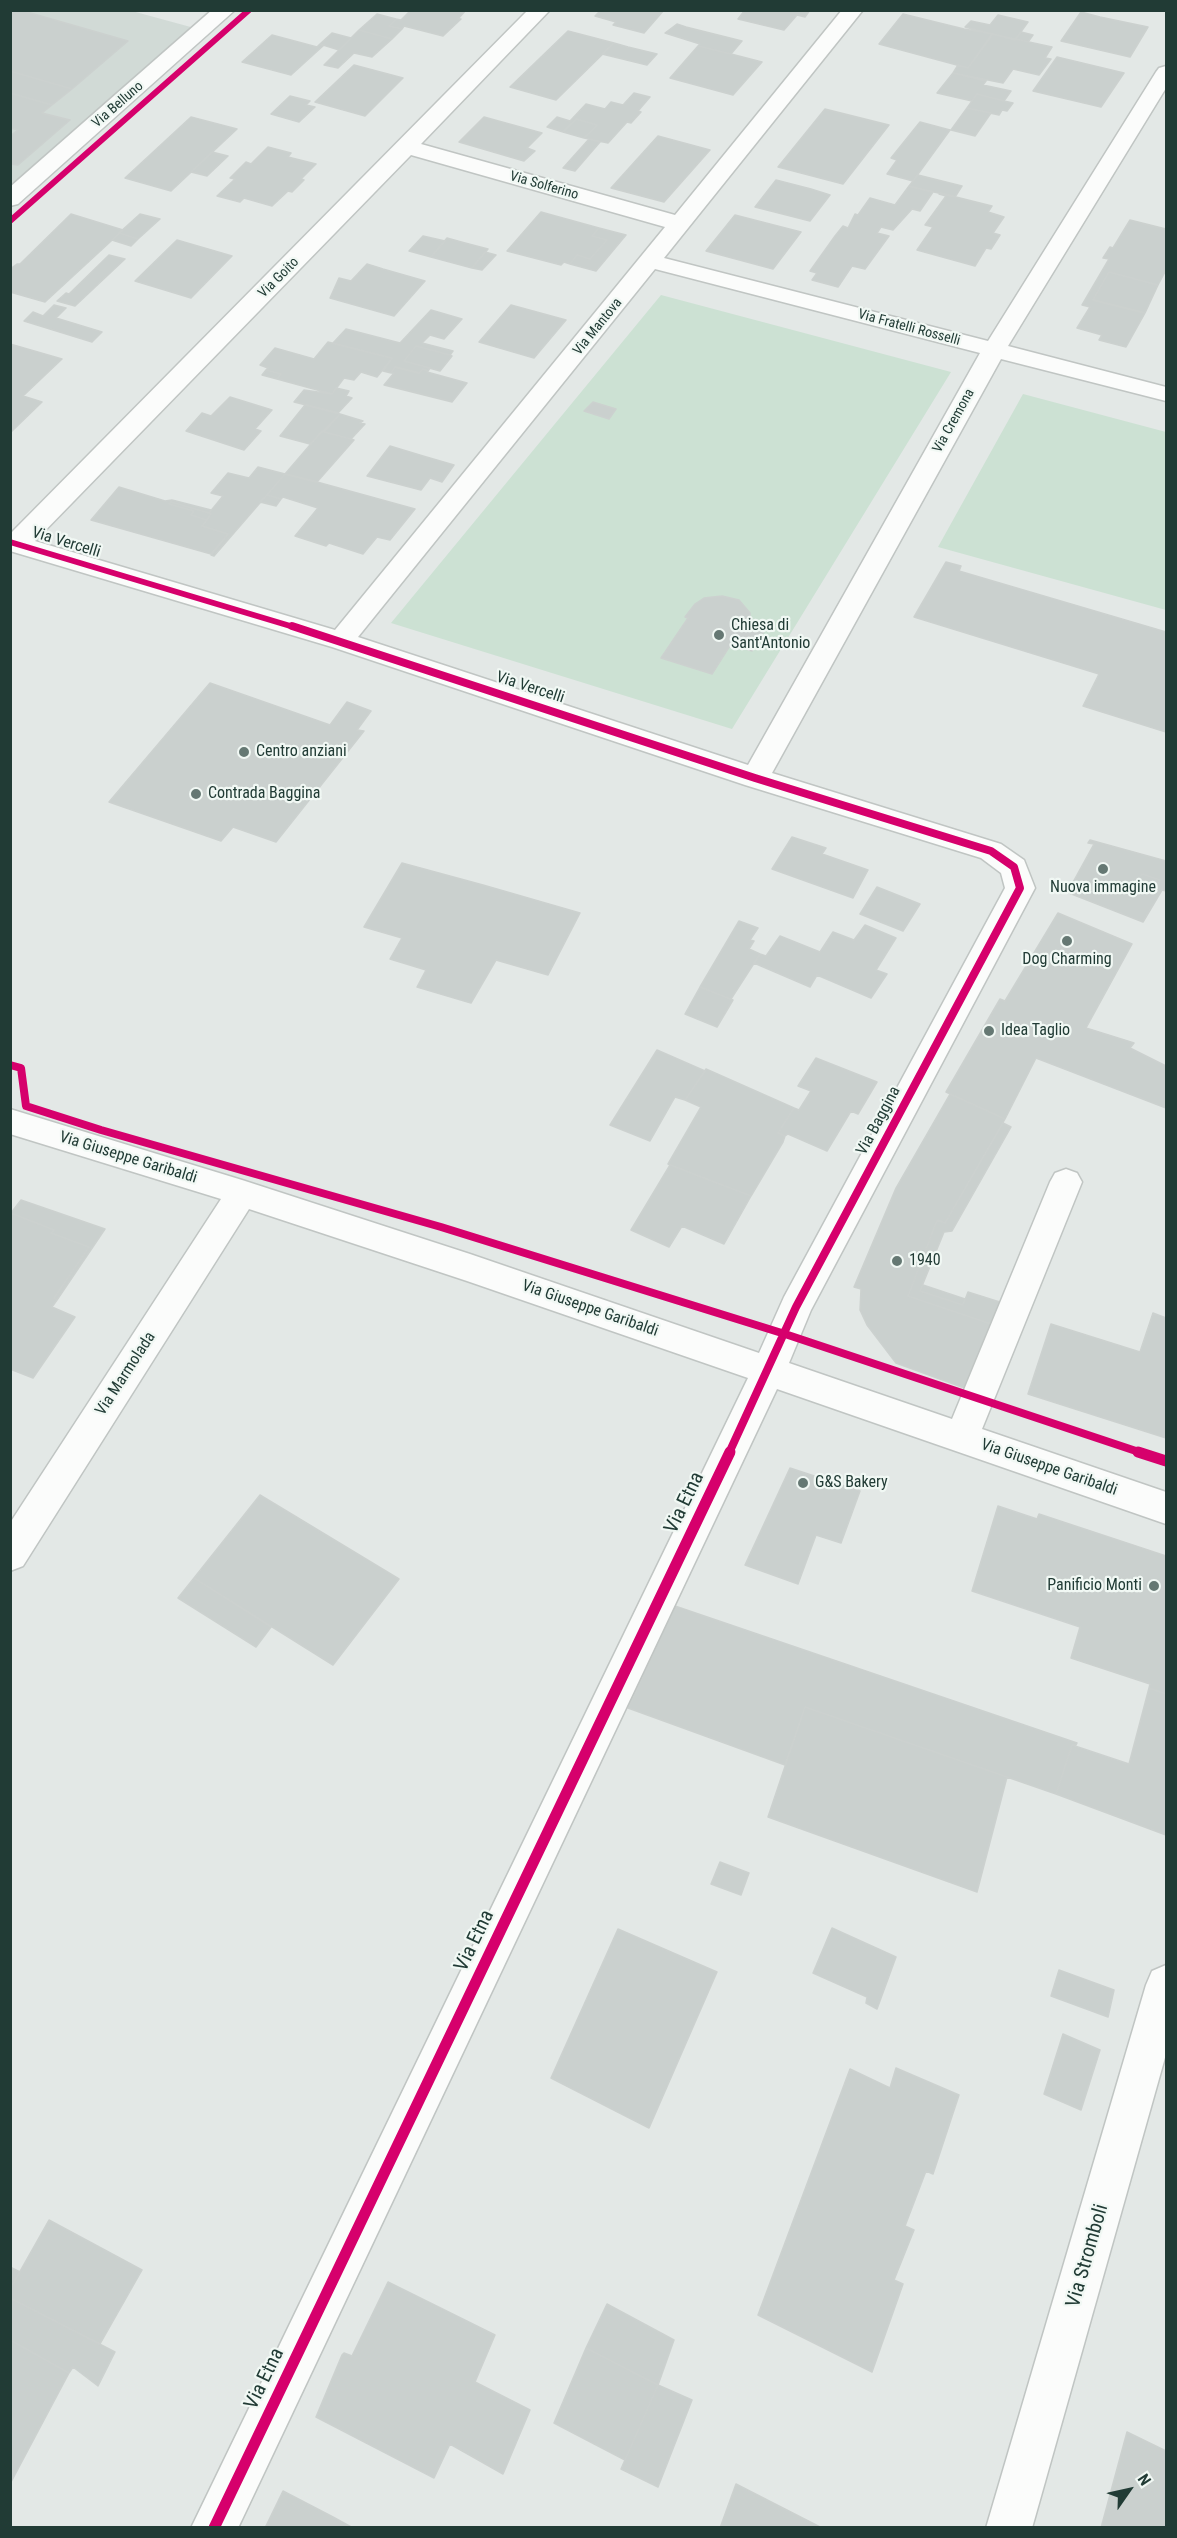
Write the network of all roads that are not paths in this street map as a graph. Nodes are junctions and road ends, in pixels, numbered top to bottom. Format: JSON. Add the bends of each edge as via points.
{"nodes":[{"id":1,"x":225,"y":10,"type":"edge"},
{"id":2,"x":540,"y":10,"type":"edge"},
{"id":3,"x":853,"y":10,"type":"edge"},
{"id":4,"x":1167,"y":72,"type":"edge"},
{"id":5,"x":408,"y":147,"type":"junction"},
{"id":6,"x":10,"y":199,"type":"edge"},
{"id":7,"x":681,"y":224,"type":"junction"},
{"id":8,"x":651,"y":261,"type":"junction"},
{"id":9,"x":993,"y":351,"type":"junction"},
{"id":10,"x":1167,"y":394,"type":"edge"},
{"id":11,"x":14,"y":543,"type":"edge"},
{"id":12,"x":341,"y":641,"type":"junction"},
{"id":13,"x":755,"y":778,"type":"junction"},
{"id":14,"x":1020,"y":888,"type":"joint"},
{"id":15,"x":10,"y":1121,"type":"edge"},
{"id":16,"x":1066,"y":1182,"type":"dead end"},
{"id":17,"x":242,"y":1193,"type":"junction"},
{"id":18,"x":770,"y":1370,"type":"junction"},
{"id":19,"x":961,"y":1438,"type":"junction"},
{"id":20,"x":1167,"y":1508,"type":"edge"},
{"id":21,"x":10,"y":1555,"type":"edge"},
{"id":22,"x":1167,"y":1985,"type":"edge"},
{"id":23,"x":214,"y":2528,"type":"edge"},
{"id":24,"x":1009,"y":2528,"type":"edge"}],
"edges":[{"from":1,"to":6,"type":"street","name":"Via Belluno"},
{"from":2,"to":5,"type":"street","name":"Via Goito"},
{"from":3,"to":7,"type":"street","name":"Via Mantova"},
{"from":4,"to":9,"type":"street","name":"Via Cremona"},
{"from":5,"to":7,"type":"street","name":"Via Solferino"},
{"from":5,"to":11,"type":"street","name":"Via Goito"},
{"from":7,"to":8,"type":"street","name":"Via Mantova"},
{"from":8,"to":9,"type":"street","name":"Via Fratelli Rosselli"},
{"from":8,"to":12,"type":"street","name":"Via Mantova"},
{"from":9,"to":10,"type":"street","name":"Via Fratelli Rosselli"},
{"from":9,"to":13,"type":"street","name":"Via Cremona"},
{"from":11,"to":12,"type":"street","name":"Via Vercelli"},
{"from":12,"to":13,"type":"street","name":"Via Vercelli"},
{"from":13,"to":14,"type":"street","name":"Via Vercelli","via":[[991,851],[1014,867]]},
{"from":14,"to":18,"type":"street","name":"Via Baggina","via":[[796,1307]]},
{"from":15,"to":17,"type":"street","name":"Via Giuseppe Garibaldi"},
{"from":16,"to":19,"type":"street"},
{"from":17,"to":18,"type":"street","name":"Via Giuseppe Garibaldi"},
{"from":17,"to":21,"type":"street","name":"Via Marmolada"},
{"from":18,"to":19,"type":"street","name":"Via Giuseppe Garibaldi"},
{"from":18,"to":23,"type":"street","name":"Via Etna"},
{"from":19,"to":20,"type":"street","name":"Via Giuseppe Garibaldi"},
{"from":22,"to":24,"type":"street","name":"Via Stromboli"}]}
